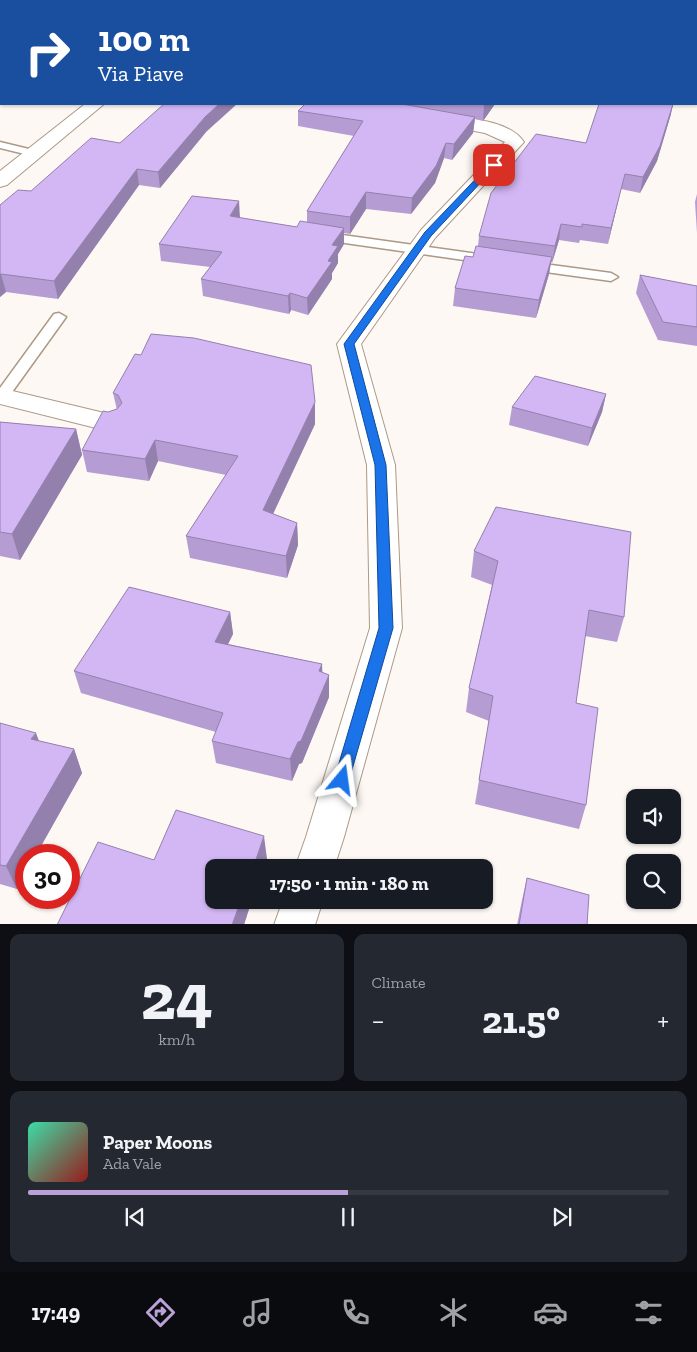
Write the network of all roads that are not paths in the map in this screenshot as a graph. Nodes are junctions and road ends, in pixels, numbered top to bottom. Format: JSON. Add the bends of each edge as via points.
{"nodes":[{"id":1,"x":94,"y":105,"type":"edge"},
{"id":2,"x":415,"y":115,"type":"edge"},
{"id":3,"x":0,"y":145,"type":"edge"},
{"id":4,"x":33,"y":153,"type":"junction"},
{"id":5,"x":0,"y":181,"type":"edge"},
{"id":6,"x":305,"y":233,"type":"edge"},
{"id":7,"x":417,"y":250,"type":"junction"},
{"id":8,"x":494,"y":261,"type":"edge"},
{"id":9,"x":514,"y":263,"type":"edge"},
{"id":10,"x":611,"y":277,"type":"dead end"},
{"id":11,"x":59,"y":317,"type":"dead end"},
{"id":12,"x":1,"y":396,"type":"edge"},
{"id":13,"x":112,"y":422,"type":"edge"},
{"id":14,"x":317,"y":859,"type":"edge"},
{"id":15,"x":299,"y":909,"type":"edge"},
{"id":16,"x":294,"y":924,"type":"edge"}],
"edges":[{"from":1,"to":4,"type":"street"},
{"from":2,"to":7,"type":"street","via":[[501,131],[515,142],[428,234]]},
{"from":3,"to":4,"type":"lane"},
{"from":4,"to":5,"type":"street"},
{"from":6,"to":7,"type":"lane"},
{"from":7,"to":8,"type":"lane"},
{"from":7,"to":14,"type":"street","via":[[349,344],[381,465],[386,628]]},
{"from":9,"to":10,"type":"lane"},
{"from":11,"to":12,"type":"lane"},
{"from":12,"to":13,"type":"street"},
{"from":15,"to":16,"type":"street"}]}
